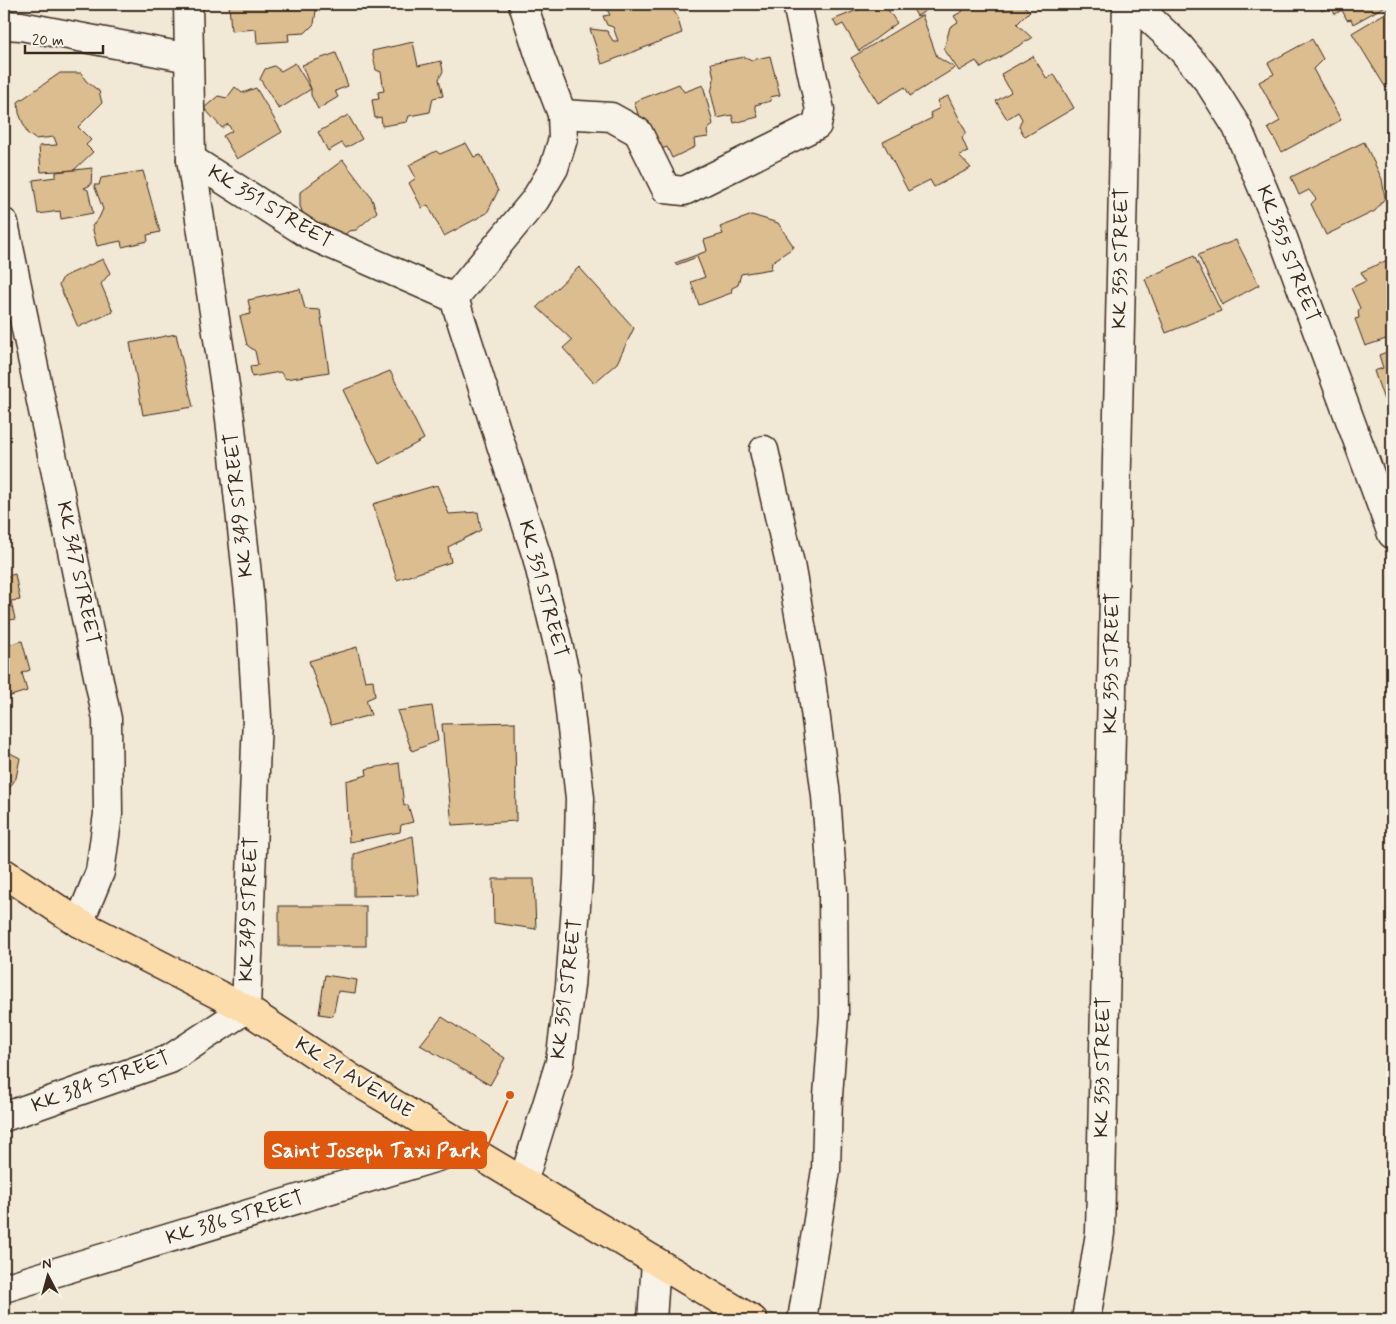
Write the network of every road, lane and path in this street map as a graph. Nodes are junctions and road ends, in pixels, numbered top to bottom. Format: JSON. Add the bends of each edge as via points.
{"nodes":[{"id":1,"x":188,"y":4,"type":"edge"},
{"id":2,"x":523,"y":4,"type":"edge"},
{"id":3,"x":797,"y":4,"type":"edge"},
{"id":4,"x":1127,"y":4,"type":"edge"},
{"id":5,"x":1134,"y":4,"type":"edge"},
{"id":6,"x":4,"y":25,"type":"edge"},
{"id":7,"x":189,"y":58,"type":"junction"},
{"id":8,"x":562,"y":114,"type":"junction"},
{"id":9,"x":191,"y":159,"type":"junction"},
{"id":10,"x":4,"y":223,"type":"edge"},
{"id":11,"x":454,"y":298,"type":"junction"},
{"id":12,"x":764,"y":450,"type":"dead end"},
{"id":13,"x":1392,"y":534,"type":"edge"},
{"id":14,"x":4,"y":873,"type":"edge"},
{"id":15,"x":79,"y":923,"type":"junction"},
{"id":16,"x":246,"y":1009,"type":"junction"},
{"id":17,"x":4,"y":1117,"type":"edge"},
{"id":18,"x":467,"y":1148,"type":"junction"},
{"id":19,"x":523,"y":1182,"type":"junction"},
{"id":20,"x":656,"y":1262,"type":"junction"},
{"id":21,"x":4,"y":1288,"type":"edge"},
{"id":22,"x":652,"y":1320,"type":"edge"},
{"id":23,"x":753,"y":1320,"type":"edge"},
{"id":24,"x":802,"y":1320,"type":"edge"},
{"id":25,"x":1086,"y":1320,"type":"edge"}],
"edges":[{"from":1,"to":7,"type":"street","name":"KK 349 STREET"},
{"from":2,"to":8,"type":"street"},
{"from":3,"to":8,"type":"street","via":[[820,110],[817,125],[684,191],[666,189],[638,132],[611,117]]},
{"from":4,"to":25,"type":"street","name":"KK 353 STREET","via":[[1100,1233]]},
{"from":5,"to":13,"type":"street","name":"KK 355 STREET","via":[[1179,46],[1208,81],[1237,127],[1279,227]]},
{"from":6,"to":7,"type":"street","via":[[30,27]]},
{"from":7,"to":9,"type":"street","name":"KK 349 STREET"},
{"from":8,"to":11,"type":"street","via":[[563,139],[546,182]]},
{"from":9,"to":11,"type":"street","name":"KK 351 STREET","via":[[310,235]]},
{"from":9,"to":16,"type":"street","name":"KK 349 STREET","via":[[230,419],[250,602],[257,718]]},
{"from":10,"to":15,"type":"street","name":"KK 347 STREET","via":[[108,719],[106,833],[100,872]]},
{"from":11,"to":19,"type":"street","name":"KK 351 STREET","via":[[537,557],[566,677],[580,798],[570,986],[560,1062]]},
{"from":12,"to":24,"type":"street","via":[[790,564],[811,680],[826,796],[833,892],[834,1015],[826,1170]]},
{"from":14,"to":15,"type":"main road","name":"KK 21 AVENUE"},
{"from":15,"to":16,"type":"main road","name":"KK 21 AVENUE"},
{"from":16,"to":17,"type":"street","name":"KK 384 STREET","via":[[170,1059]]},
{"from":16,"to":18,"type":"main road","name":"KK 21 AVENUE","via":[[351,1078]]},
{"from":18,"to":19,"type":"main road","name":"KK 21 AVENUE"},
{"from":18,"to":21,"type":"street","name":"KK 386 STREET"},
{"from":19,"to":20,"type":"main road","name":"KK 21 AVENUE"},
{"from":20,"to":22,"type":"street"},
{"from":20,"to":23,"type":"main road","name":"KK 21 AVENUE"}]}
